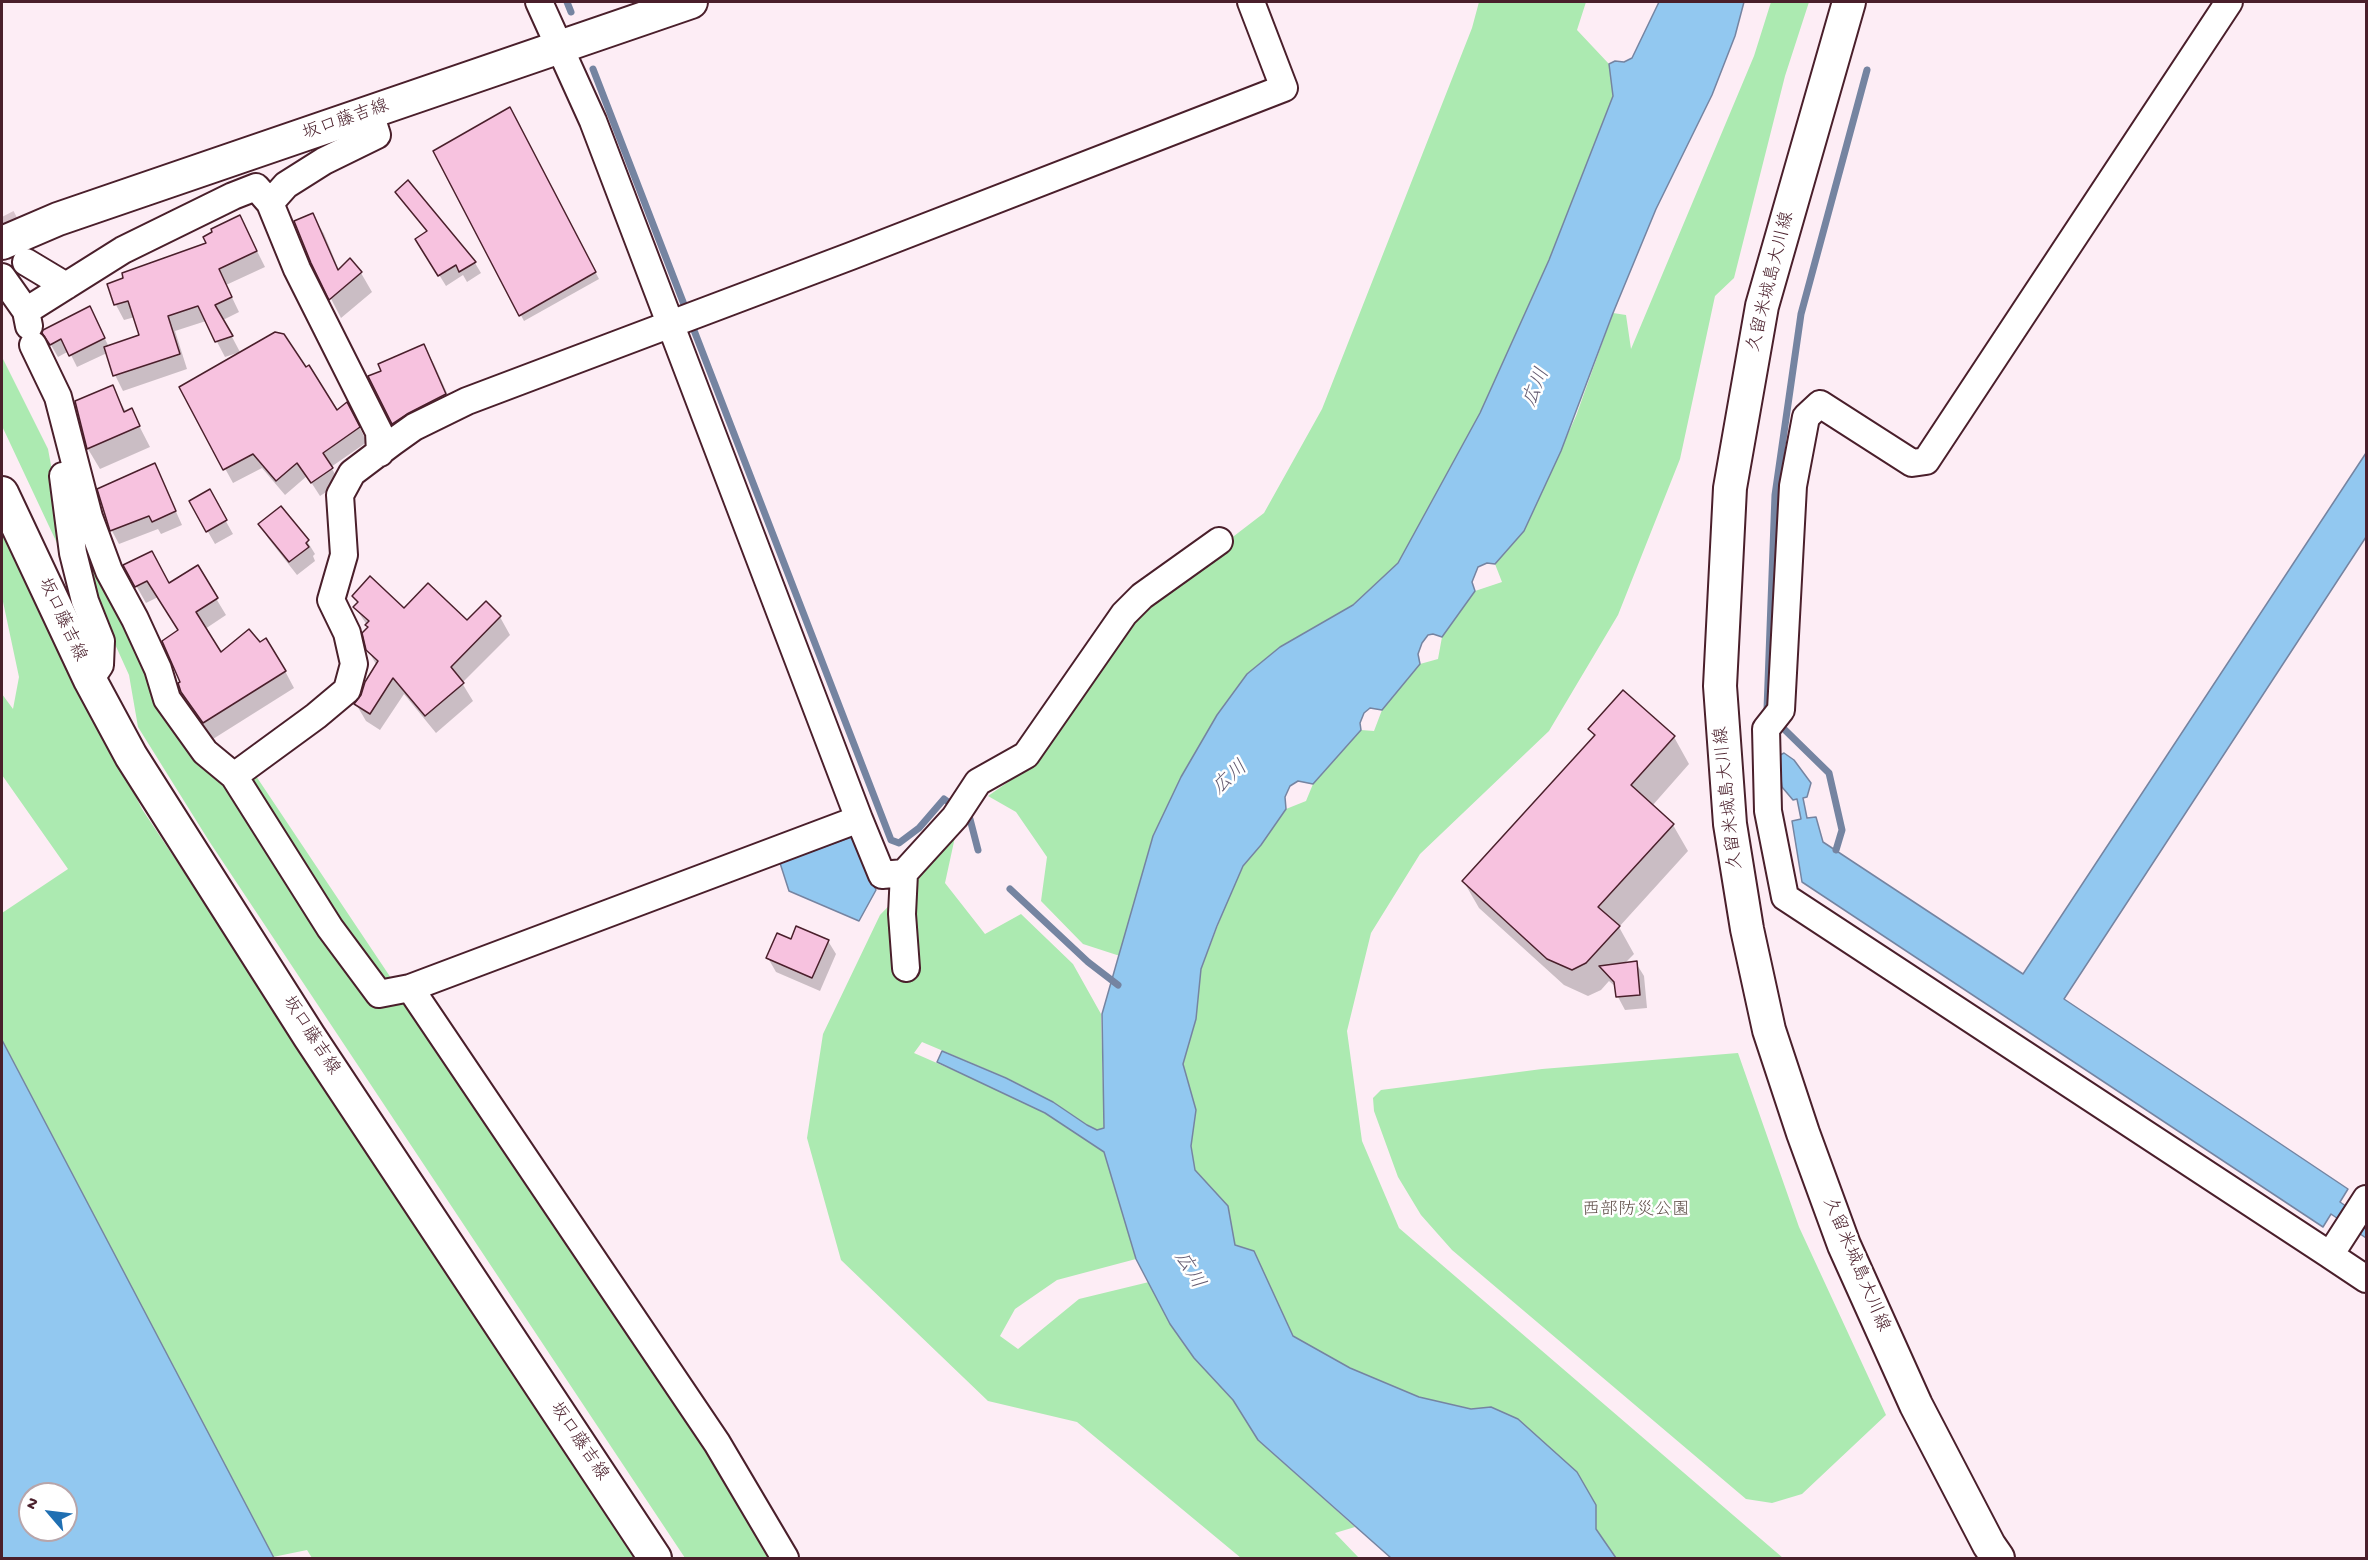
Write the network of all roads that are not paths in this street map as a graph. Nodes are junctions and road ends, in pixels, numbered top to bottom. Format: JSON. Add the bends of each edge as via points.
{"nodes":[{"id":1,"x":539,"y":2,"type":"edge"},
{"id":2,"x":691,"y":2,"type":"edge"},
{"id":3,"x":1251,"y":2,"type":"edge"},
{"id":4,"x":1849,"y":2,"type":"edge"},
{"id":5,"x":2229,"y":2,"type":"edge"},
{"id":6,"x":558,"y":47,"type":"junction"},
{"id":7,"x":370,"y":113,"type":"junction"},
{"id":8,"x":270,"y":203,"type":"junction"},
{"id":9,"x":14,"y":253,"type":"edge"},
{"id":10,"x":2,"y":277,"type":"tunnel mouth"},
{"id":11,"x":66,"y":286,"type":"junction"},
{"id":12,"x":26,"y":311,"type":"junction"},
{"id":13,"x":673,"y":323,"type":"junction"},
{"id":14,"x":33,"y":345,"type":"junction"},
{"id":15,"x":380,"y":453,"type":"junction"},
{"id":16,"x":2,"y":493,"type":"edge"},
{"id":17,"x":1219,"y":541,"type":"dead end"},
{"id":18,"x":90,"y":680,"type":"junction"},
{"id":19,"x":234,"y":776,"type":"junction"},
{"id":20,"x":858,"y":819,"type":"junction"},
{"id":21,"x":904,"y":873,"type":"junction"},
{"id":22,"x":906,"y":969,"type":"dead end"},
{"id":23,"x":410,"y":988,"type":"junction"},
{"id":24,"x":2358,"y":1213,"type":"edge"},
{"id":25,"x":2330,"y":1255,"type":"junction"},
{"id":26,"x":2367,"y":1279,"type":"edge"},
{"id":27,"x":655,"y":1558,"type":"edge"},
{"id":28,"x":785,"y":1558,"type":"edge"},
{"id":29,"x":1998,"y":1558,"type":"edge"}],
"edges":[{"from":1,"to":6,"type":"street"},
{"from":2,"to":6,"type":"main road","name":"坂口藤吉線"},
{"from":3,"to":13,"type":"street","via":[[1284,88]]},
{"from":4,"to":29,"type":"main road","name":"久留米城島大川線","via":[[1762,306],[1730,488],[1720,686],[1730,824],[1769,1030],[1803,1133],[1844,1245],[1916,1405]]},
{"from":5,"to":25,"type":"street","via":[[1926,461],[1912,463],[1820,404],[1806,417],[1793,486],[1781,710],[1766,729],[1768,810],[1785,897]]},
{"from":6,"to":7,"type":"main road","name":"坂口藤吉線"},
{"from":6,"to":13,"type":"street","via":[[593,121]]},
{"from":7,"to":8,"type":"street","via":[[377,135],[324,160],[286,185]]},
{"from":7,"to":9,"type":"main road","name":"坂口藤吉線","via":[[58,219]]},
{"from":8,"to":11,"type":"street","via":[[256,188],[233,196],[123,250]]},
{"from":8,"to":15,"type":"street","via":[[297,269],[379,432]]},
{"from":9,"to":11,"type":"street"},
{"from":10,"to":12,"type":"street"},
{"from":11,"to":12,"type":"street"},
{"from":12,"to":14,"type":"street"},
{"from":13,"to":15,"type":"street","via":[[467,401],[414,427]]},
{"from":13,"to":20,"type":"street"},
{"from":14,"to":18,"type":"street","via":[[39,384],[60,460],[85,601],[101,641],[100,665]]},
{"from":14,"to":19,"type":"street","via":[[58,397],[89,517],[109,571],[154,659],[167,699],[206,752]]},
{"from":15,"to":19,"type":"street","via":[[352,473],[340,495],[344,555],[331,600],[347,633],[354,664],[347,690]]},
{"from":16,"to":18,"type":"main road","name":"坂口藤吉線"},
{"from":17,"to":21,"type":"street","via":[[1142,596],[1124,614],[1026,755],[978,782],[960,811]]},
{"from":18,"to":27,"type":"main road","name":"坂口藤吉線","via":[[131,756],[309,1036]]},
{"from":19,"to":23,"type":"street","via":[[330,928],[379,994]]},
{"from":20,"to":21,"type":"street","via":[[882,875]]},
{"from":20,"to":23,"type":"street"},
{"from":21,"to":22,"type":"street"},
{"from":23,"to":28,"type":"street","via":[[717,1443]]},
{"from":24,"to":25,"type":"street"},
{"from":25,"to":26,"type":"street"}]}
